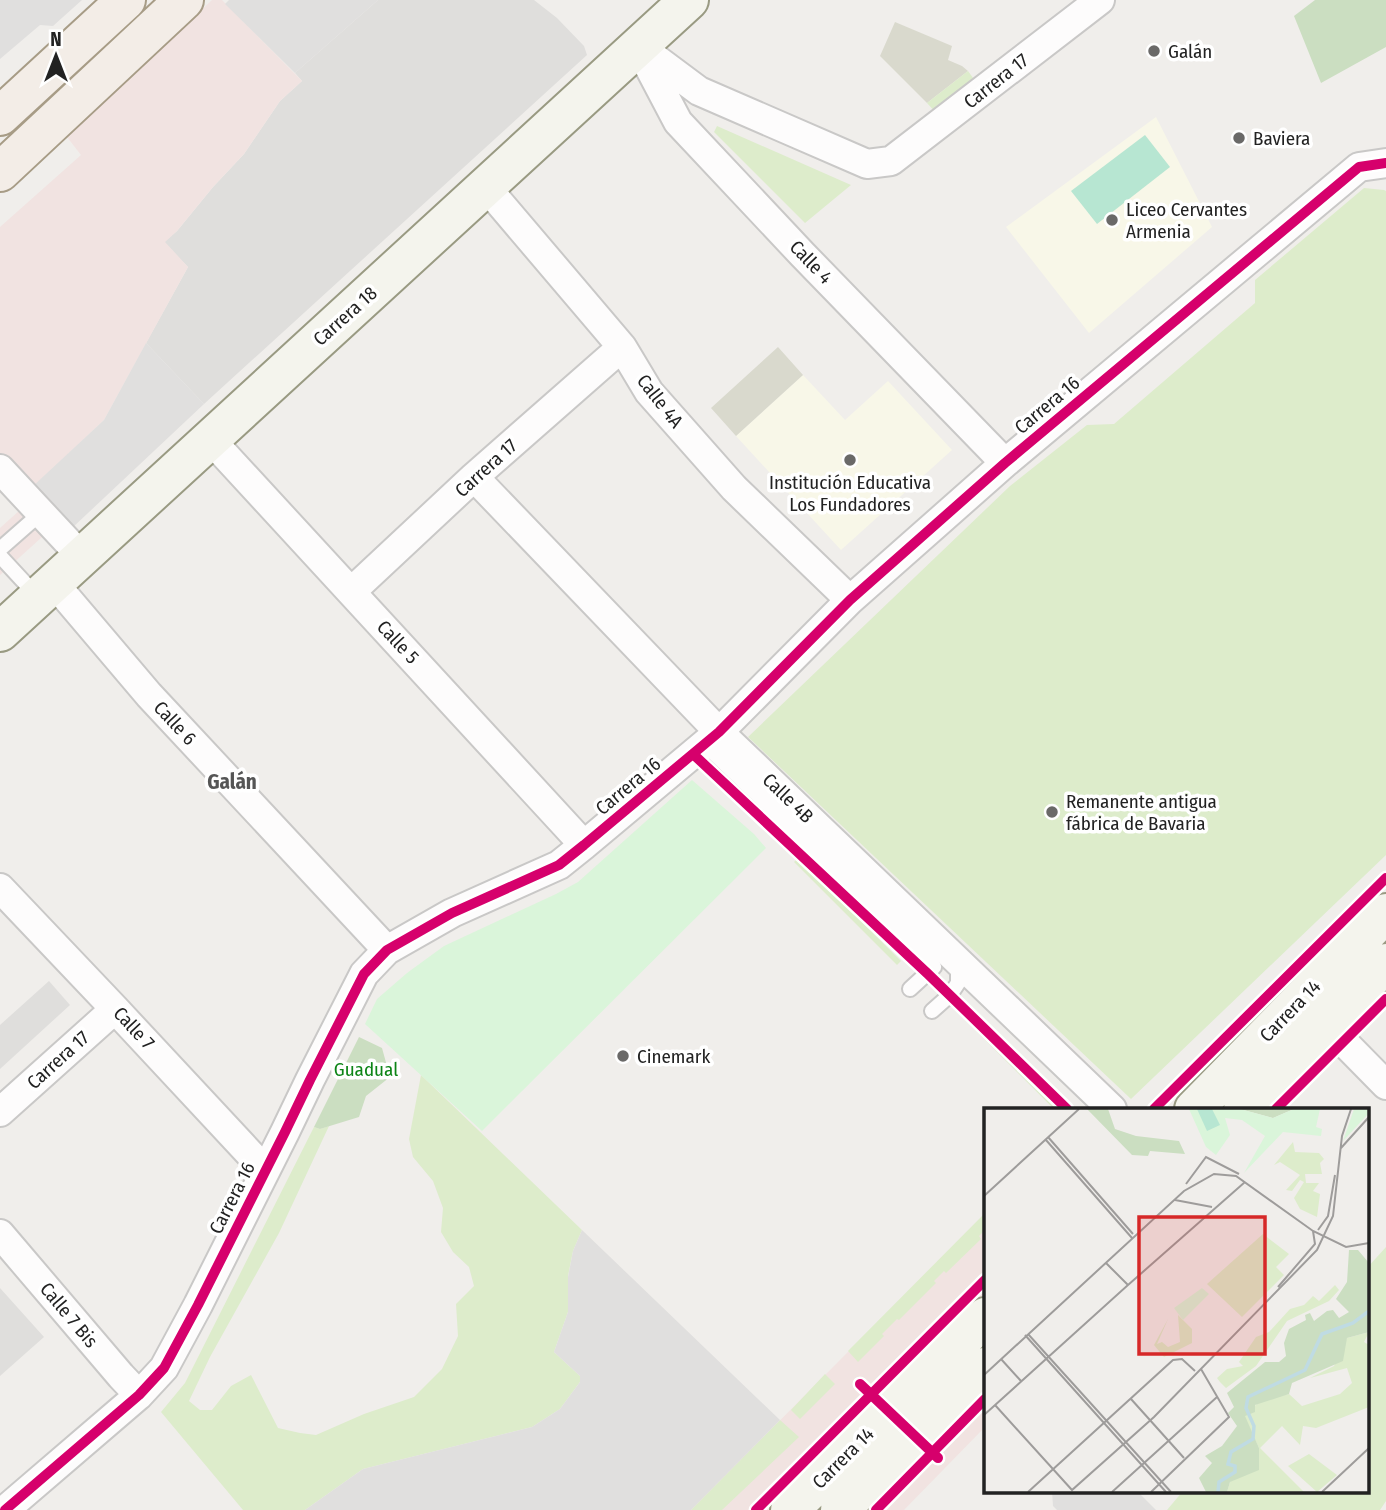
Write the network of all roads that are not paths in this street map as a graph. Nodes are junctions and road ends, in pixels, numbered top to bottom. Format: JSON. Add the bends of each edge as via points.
{"nodes":[{"id":1,"x":126,"y":0,"type":"edge"},
{"id":2,"x":184,"y":0,"type":"edge"},
{"id":3,"x":689,"y":0,"type":"edge"},
{"id":4,"x":1100,"y":0,"type":"edge"},
{"id":5,"x":638,"y":46,"type":"junction"},
{"id":6,"x":730,"y":105,"type":"junction"},
{"id":7,"x":1,"y":115,"type":"edge"},
{"id":8,"x":691,"y":135,"type":"junction"},
{"id":9,"x":1385,"y":162,"type":"edge"},
{"id":10,"x":0,"y":172,"type":"edge"},
{"id":11,"x":486,"y":187,"type":"junction"},
{"id":12,"x":622,"y":347,"type":"junction"},
{"id":13,"x":211,"y":440,"type":"junction"},
{"id":14,"x":1005,"y":463,"type":"junction"},
{"id":15,"x":0,"y":470,"type":"edge"},
{"id":16,"x":474,"y":477,"type":"junction"},
{"id":17,"x":41,"y":513,"type":"junction"},
{"id":18,"x":0,"y":549,"type":"edge"},
{"id":19,"x":0,"y":556,"type":"edge"},
{"id":20,"x":82,"y":557,"type":"junction"},
{"id":21,"x":46,"y":590,"type":"junction"},
{"id":22,"x":352,"y":591,"type":"junction"},
{"id":23,"x":850,"y":600,"type":"junction"},
{"id":24,"x":0,"y":632,"type":"edge"},
{"id":25,"x":712,"y":738,"type":"junction"},
{"id":26,"x":584,"y":845,"type":"junction"},
{"id":27,"x":0,"y":888,"type":"edge"},
{"id":28,"x":1386,"y":913,"type":"edge"},
{"id":29,"x":387,"y":950,"type":"junction"},
{"id":30,"x":958,"y":960,"type":"junction"},
{"id":31,"x":1386,"y":963,"type":"edge"},
{"id":32,"x":910,"y":989,"type":"dead end"},
{"id":33,"x":116,"y":1009,"type":"junction"},
{"id":34,"x":932,"y":1012,"type":"dead end"},
{"id":35,"x":1325,"y":1024,"type":"junction"},
{"id":36,"x":1386,"y":1085,"type":"edge"},
{"id":37,"x":1111,"y":1108,"type":"edge"},
{"id":38,"x":1195,"y":1108,"type":"edge"},
{"id":39,"x":1244,"y":1108,"type":"edge"},
{"id":40,"x":0,"y":1112,"type":"edge"},
{"id":41,"x":265,"y":1170,"type":"junction"},
{"id":42,"x":0,"y":1234,"type":"edge"},
{"id":43,"x":984,"y":1318,"type":"edge"},
{"id":44,"x":984,"y":1368,"type":"edge"},
{"id":45,"x":139,"y":1395,"type":"junction"},
{"id":46,"x":5,"y":1510,"type":"edge"},
{"id":47,"x":790,"y":1510,"type":"edge"},
{"id":48,"x":840,"y":1510,"type":"edge"}],
"edges":[{"from":1,"to":7,"type":"main road"},
{"from":2,"to":10,"type":"main road"},
{"from":3,"to":5,"type":"main road","name":"Carrera 18"},
{"from":4,"to":6,"type":"street","name":"Carrera 17","via":[[891,161],[867,164]]},
{"from":5,"to":6,"type":"street","via":[[699,91]]},
{"from":5,"to":8,"type":"street","name":"Calle 4","via":[[678,122]]},
{"from":5,"to":11,"type":"main road","name":"Carrera 18"},
{"from":6,"to":8,"type":"street","via":[[696,102],[687,107],[685,118]]},
{"from":8,"to":14,"type":"street","name":"Calle 4"},
{"from":9,"to":14,"type":"street","name":"Carrera 16","via":[[1359,167]]},
{"from":11,"to":12,"type":"street","name":"Calle 4A"},
{"from":11,"to":13,"type":"main road","name":"Carrera 18"},
{"from":12,"to":16,"type":"street","name":"Carrera 17"},
{"from":12,"to":23,"type":"street","name":"Calle 4A","via":[[649,392],[725,478]]},
{"from":13,"to":20,"type":"main road","name":"Carrera 18"},
{"from":13,"to":22,"type":"street","name":"Calle 5"},
{"from":14,"to":23,"type":"street","name":"Carrera 16"},
{"from":15,"to":17,"type":"street"},
{"from":16,"to":22,"type":"street","name":"Carrera 17"},
{"from":16,"to":25,"type":"street","name":"Calle 4B"},
{"from":17,"to":18,"type":"lane"},
{"from":17,"to":20,"type":"street"},
{"from":19,"to":21,"type":"lane"},
{"from":20,"to":21,"type":"main road","name":"Carrera 18"},
{"from":21,"to":24,"type":"main road","name":"Carrera 18"},
{"from":21,"to":29,"type":"street","name":"Calle 6"},
{"from":22,"to":26,"type":"street","name":"Calle 5"},
{"from":23,"to":25,"type":"street","name":"Carrera 16"},
{"from":25,"to":26,"type":"street","name":"Carrera 16"},
{"from":25,"to":30,"type":"street","name":"Calle 4B"},
{"from":25,"to":32,"type":"lane","via":[[930,959],[934,967]]},
{"from":26,"to":29,"type":"street","name":"Carrera 16","via":[[559,865],[452,913]]},
{"from":27,"to":33,"type":"street","name":"Calle 7"},
{"from":28,"to":38,"type":"main road","name":"Carrera 14"},
{"from":29,"to":41,"type":"street","name":"Carrera 16","via":[[365,974]]},
{"from":30,"to":34,"type":"lane","via":[[958,983]]},
{"from":30,"to":37,"type":"street","name":"Calle 4B"},
{"from":31,"to":35,"type":"main road","name":"Carrera 14"},
{"from":33,"to":40,"type":"street","name":"Carrera 17"},
{"from":33,"to":41,"type":"street","name":"Calle 7"},
{"from":35,"to":36,"type":"street"},
{"from":35,"to":39,"type":"main road","name":"Carrera 14"},
{"from":41,"to":45,"type":"street","name":"Carrera 16","via":[[164,1368]]},
{"from":42,"to":45,"type":"street","name":"Calle 7 Bis"},
{"from":43,"to":47,"type":"main road","name":"Carrera 14"},
{"from":44,"to":48,"type":"main road","name":"Carrera 14"},
{"from":45,"to":46,"type":"street","name":"Carrera 16"}]}
